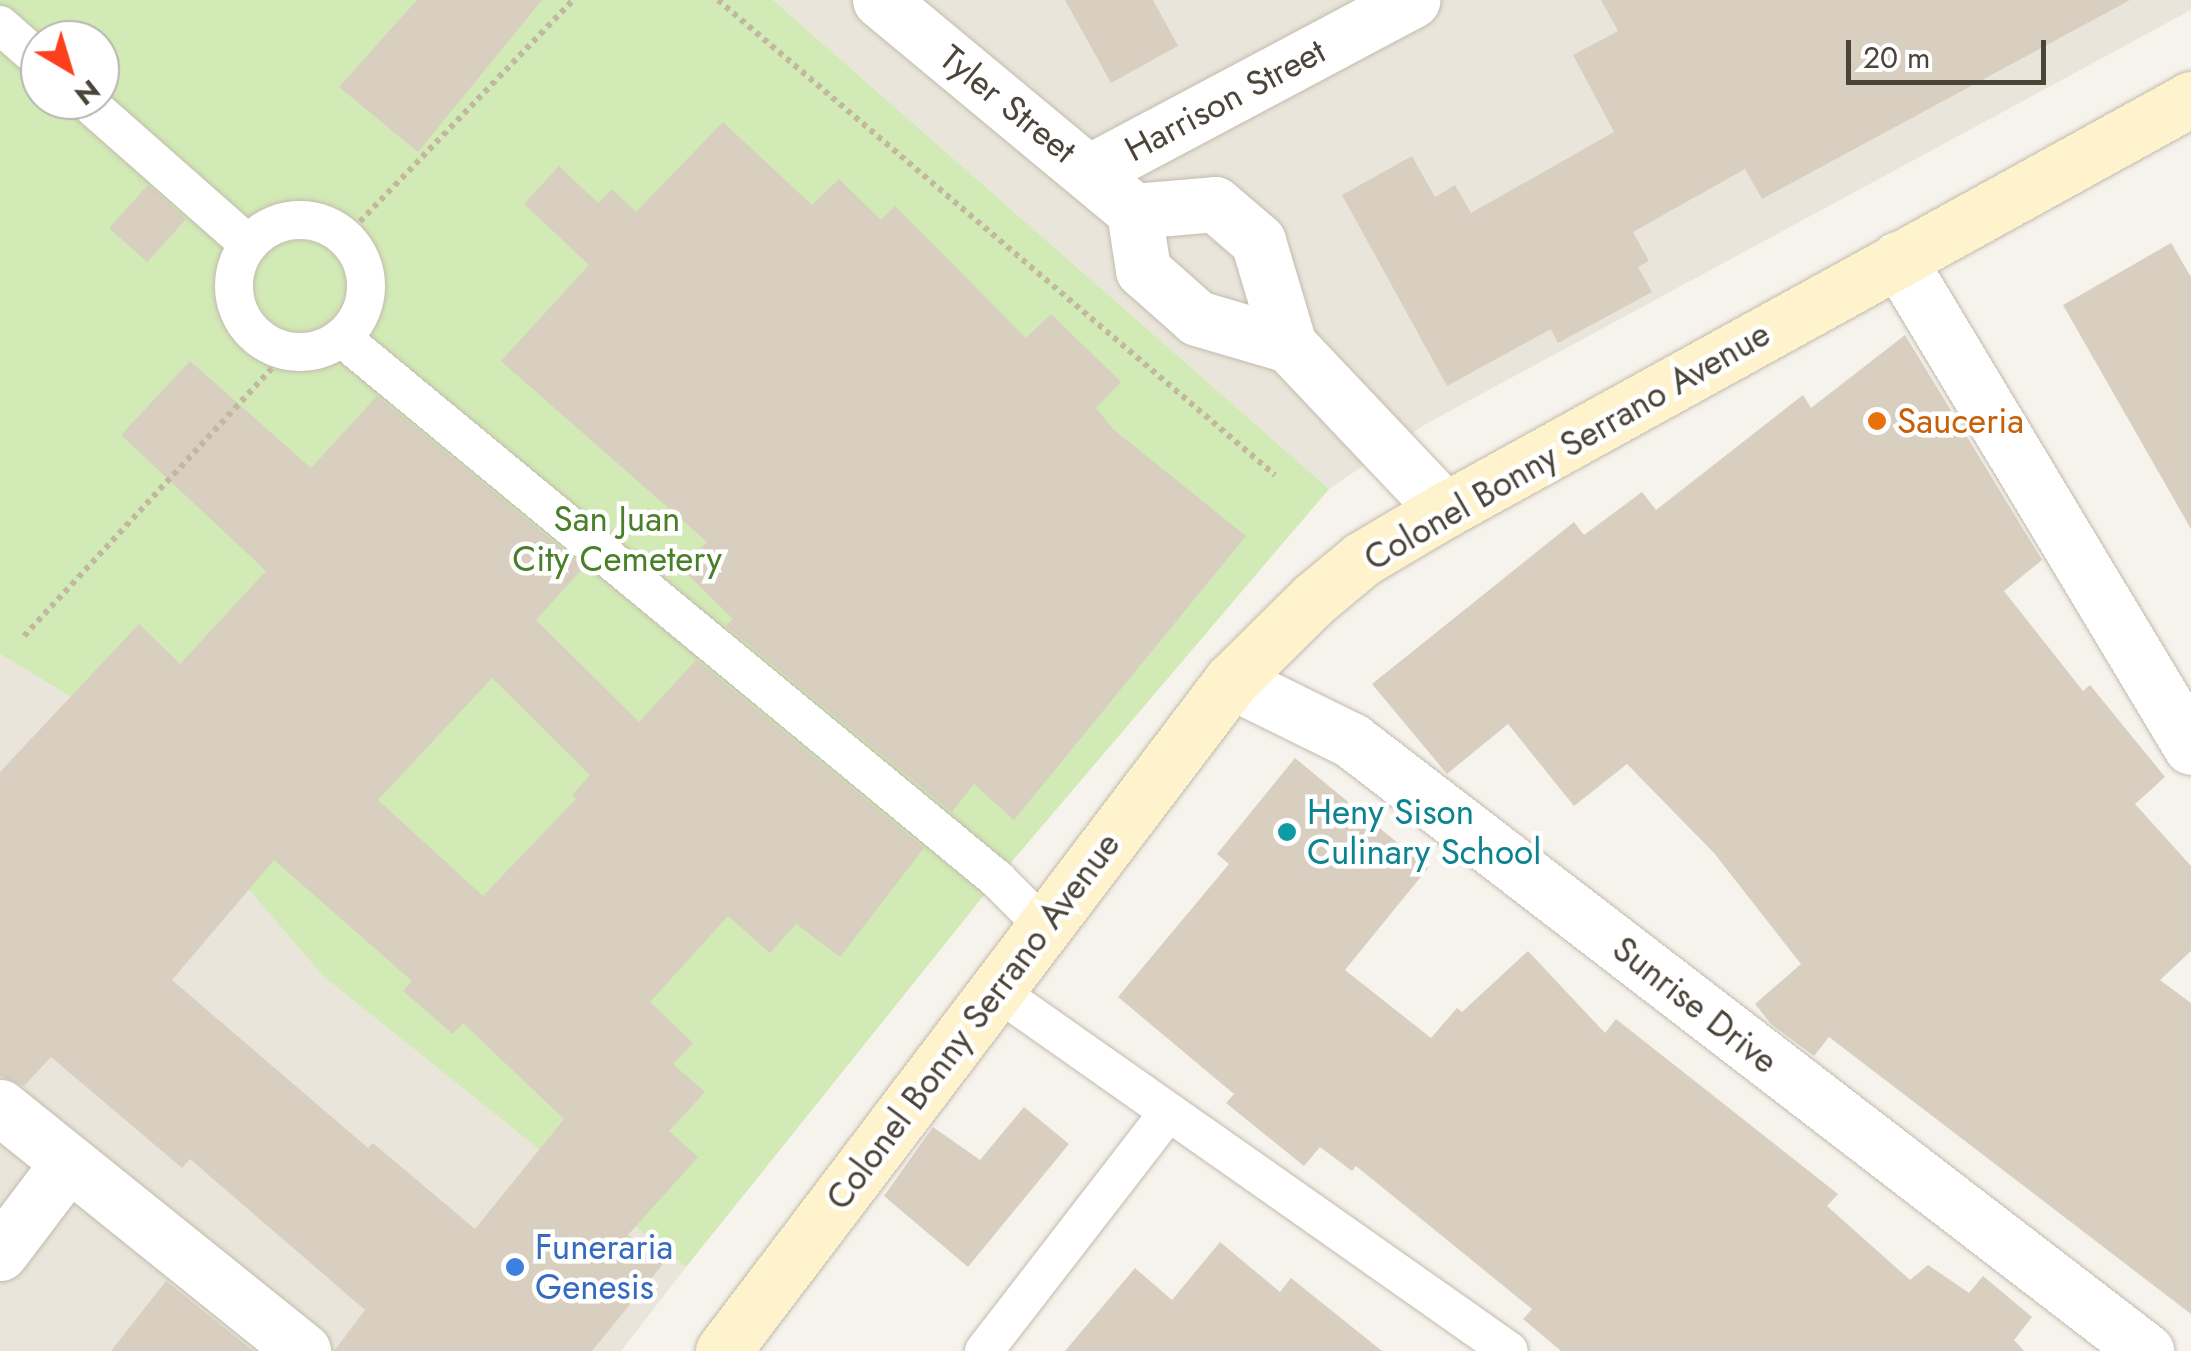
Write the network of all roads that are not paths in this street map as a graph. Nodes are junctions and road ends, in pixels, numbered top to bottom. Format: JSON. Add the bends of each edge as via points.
{"nodes":[{"id":1,"x":880,"y":0,"type":"edge"},
{"id":2,"x":1412,"y":0,"type":"edge"},
{"id":3,"x":0,"y":24,"type":"edge"},
{"id":4,"x":20,"y":42,"type":"edge"},
{"id":5,"x":2191,"y":100,"type":"edge"},
{"id":6,"x":108,"y":120,"type":"edge"},
{"id":7,"x":1090,"y":172,"type":"junction"},
{"id":8,"x":1158,"y":209,"type":"junction"},
{"id":9,"x":247,"y":243,"type":"junction"},
{"id":10,"x":1898,"y":259,"type":"junction"},
{"id":11,"x":342,"y":338,"type":"junction"},
{"id":12,"x":1289,"y":345,"type":"junction"},
{"id":13,"x":1445,"y":510,"type":"junction"},
{"id":14,"x":1231,"y":681,"type":"junction"},
{"id":15,"x":2191,"y":747,"type":"edge"},
{"id":16,"x":1044,"y":926,"type":"junction"},
{"id":17,"x":994,"y":989,"type":"junction"},
{"id":18,"x":0,"y":1107,"type":"edge"},
{"id":19,"x":1167,"y":1114,"type":"junction"},
{"id":20,"x":68,"y":1163,"type":"junction"},
{"id":21,"x":0,"y":1253,"type":"edge"},
{"id":22,"x":744,"y":1343,"type":"edge"},
{"id":23,"x":303,"y":1351,"type":"edge"},
{"id":24,"x":984,"y":1351,"type":"edge"},
{"id":25,"x":1509,"y":1351,"type":"edge"},
{"id":26,"x":2146,"y":1351,"type":"edge"}],
"edges":[{"from":1,"to":7,"type":"street","name":"Tyler Street"},
{"from":2,"to":7,"type":"street","name":"Harrison Street"},
{"from":3,"to":4,"type":"lane"},
{"from":5,"to":10,"type":"main road","name":"Colonel Bonny Serrano Avenue"},
{"from":6,"to":9,"type":"lane"},
{"from":7,"to":8,"type":"street","name":"Tyler Street"},
{"from":8,"to":12,"type":"street","via":[[1215,204],[1258,241]]},
{"from":8,"to":12,"type":"street","via":[[1143,270],[1197,318]]},
{"from":9,"to":11,"type":"lane","via":[[234,275],[237,309],[255,338],[286,352],[316,351]]},
{"from":9,"to":11,"type":"lane","via":[[277,222],[313,220],[346,236],[366,268],[364,307]]},
{"from":10,"to":13,"type":"main road","name":"Colonel Bonny Serrano Avenue"},
{"from":10,"to":15,"type":"street"},
{"from":11,"to":16,"type":"lane","via":[[997,879]]},
{"from":12,"to":13,"type":"street"},
{"from":13,"to":14,"type":"main road","name":"Colonel Bonny Serrano Avenue","via":[[1362,559]]},
{"from":14,"to":16,"type":"main road","name":"Colonel Bonny Serrano Avenue"},
{"from":14,"to":26,"type":"street","name":"Sunrise Drive","via":[[1351,740]]},
{"from":16,"to":17,"type":"main road","name":"Colonel Bonny Serrano Avenue"},
{"from":17,"to":19,"type":"lane"},
{"from":17,"to":22,"type":"main road","name":"Colonel Bonny Serrano Avenue"},
{"from":18,"to":20,"type":"street"},
{"from":19,"to":24,"type":"lane"},
{"from":19,"to":25,"type":"lane"},
{"from":20,"to":21,"type":"street"},
{"from":20,"to":23,"type":"street"}]}
